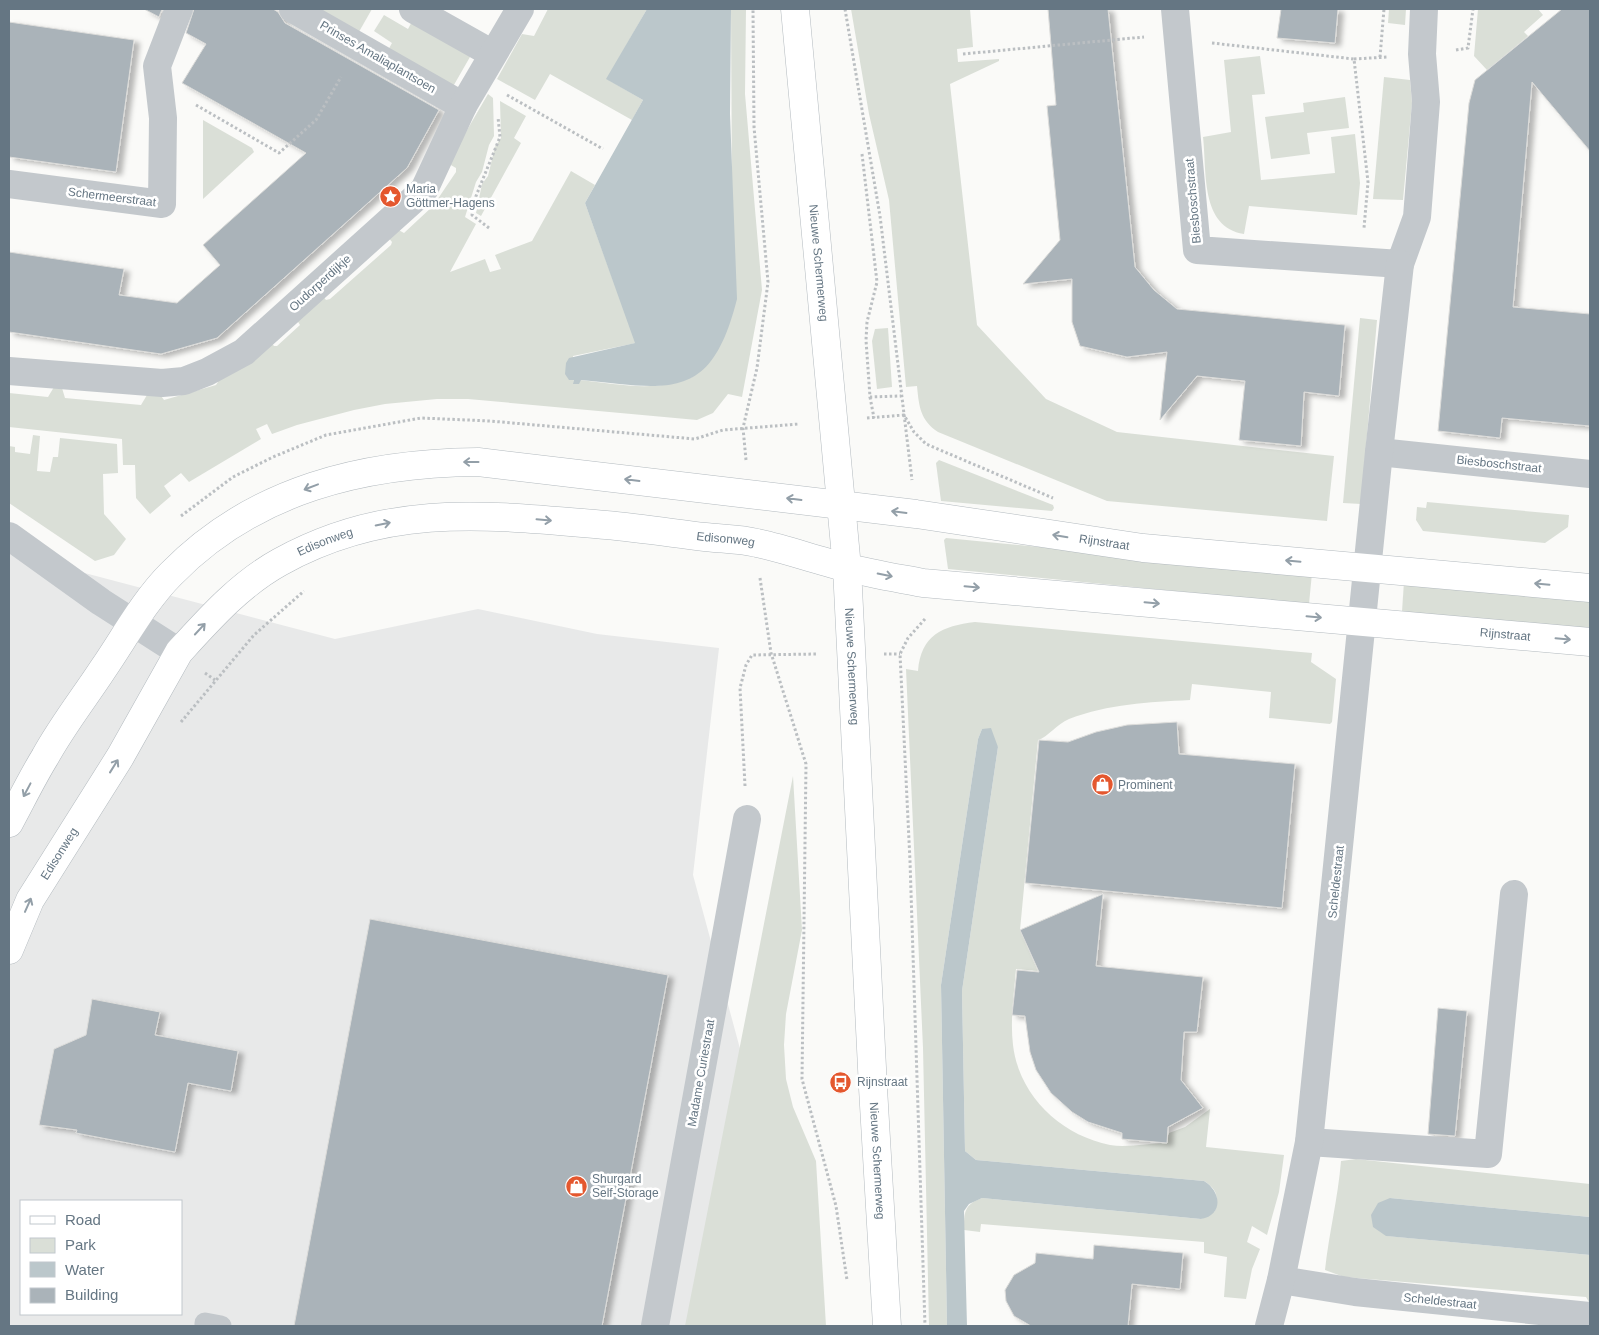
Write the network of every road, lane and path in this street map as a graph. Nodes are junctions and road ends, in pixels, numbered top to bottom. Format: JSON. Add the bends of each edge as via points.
{"nodes":[{"id":1,"x":179,"y":9,"type":"edge"},
{"id":2,"x":293,"y":9,"type":"edge"},
{"id":3,"x":414,"y":9,"type":"edge"},
{"id":4,"x":520,"y":9,"type":"edge"},
{"id":5,"x":753,"y":9,"type":"edge"},
{"id":6,"x":795,"y":9,"type":"edge"},
{"id":7,"x":845,"y":9,"type":"edge"},
{"id":8,"x":1384,"y":9,"type":"edge"},
{"id":9,"x":1424,"y":9,"type":"edge"},
{"id":10,"x":1176,"y":21,"type":"edge"},
{"id":11,"x":359,"y":47,"type":"junction"},
{"id":12,"x":493,"y":54,"type":"junction"},
{"id":13,"x":963,"y":54,"type":"dead end"},
{"id":14,"x":1380,"y":57,"type":"dead end"},
{"id":15,"x":160,"y":84,"type":"junction"},
{"id":16,"x":504,"y":94,"type":"dead end"},
{"id":17,"x":463,"y":106,"type":"junction"},
{"id":18,"x":498,"y":114,"type":"dead end"},
{"id":19,"x":603,"y":149,"type":"dead end"},
{"id":20,"x":862,"y":154,"type":"dead end"},
{"id":21,"x":9,"y":184,"type":"edge"},
{"id":22,"x":489,"y":228,"type":"dead end"},
{"id":23,"x":1361,"y":261,"type":"junction"},
{"id":24,"x":1400,"y":264,"type":"junction"},
{"id":25,"x":9,"y":371,"type":"edge"},
{"id":26,"x":901,"y":396,"type":"junction"},
{"id":27,"x":870,"y":397,"type":"junction"},
{"id":28,"x":904,"y":415,"type":"junction"},
{"id":29,"x":874,"y":418,"type":"dead end"},
{"id":30,"x":1378,"y":452,"type":"junction"},
{"id":31,"x":1590,"y":474,"type":"edge"},
{"id":32,"x":750,"y":494,"type":"junction"},
{"id":33,"x":1057,"y":500,"type":"dead end"},
{"id":34,"x":842,"y":505,"type":"junction"},
{"id":35,"x":916,"y":514,"type":"junction"},
{"id":36,"x":9,"y":536,"type":"edge"},
{"id":37,"x":756,"y":542,"type":"junction"},
{"id":38,"x":847,"y":568,"type":"junction"},
{"id":39,"x":1368,"y":568,"type":"junction"},
{"id":40,"x":923,"y":583,"type":"junction"},
{"id":41,"x":308,"y":588,"type":"dead end"},
{"id":42,"x":1590,"y":588,"type":"edge"},
{"id":43,"x":1362,"y":622,"type":"junction"},
{"id":44,"x":134,"y":624,"type":"junction"},
{"id":45,"x":1590,"y":642,"type":"edge"},
{"id":46,"x":179,"y":652,"type":"junction"},
{"id":47,"x":772,"y":653,"type":"junction"},
{"id":48,"x":178,"y":726,"type":"dead end"},
{"id":49,"x":747,"y":819,"type":"joint"},
{"id":50,"x":9,"y":823,"type":"edge"},
{"id":51,"x":1514,"y":894,"type":"dead end"},
{"id":52,"x":9,"y":950,"type":"edge"},
{"id":53,"x":1309,"y":1142,"type":"junction"},
{"id":54,"x":1281,"y":1280,"type":"junction"},
{"id":55,"x":849,"y":1289,"type":"dead end"},
{"id":56,"x":205,"y":1326,"type":"edge"},
{"id":57,"x":221,"y":1326,"type":"edge"},
{"id":58,"x":655,"y":1326,"type":"edge"},
{"id":59,"x":887,"y":1326,"type":"edge"},
{"id":60,"x":925,"y":1326,"type":"edge"},
{"id":61,"x":1269,"y":1326,"type":"edge"},
{"id":62,"x":1587,"y":1326,"type":"edge"}],
"edges":[{"from":1,"to":15,"type":"street","via":[[157,66]]},
{"from":2,"to":11,"type":"street","name":"Prinses Amaliaplantsoen"},
{"from":3,"to":12,"type":"street"},
{"from":4,"to":12,"type":"street","name":"Oudorperdijkje"},
{"from":5,"to":32,"type":"path","via":[[754,127],[768,282],[757,368],[743,428]]},
{"from":6,"to":34,"type":"street","name":"Nieuwe Schermerweg"},
{"from":7,"to":26,"type":"path","via":[[880,216]]},
{"from":8,"to":14,"type":"path"},
{"from":9,"to":24,"type":"street","via":[[1422,54],[1426,102],[1417,216]]},
{"from":10,"to":13,"type":"path"},
{"from":10,"to":23,"type":"path","via":[[1220,46],[1354,59],[1368,182]]},
{"from":10,"to":23,"type":"street","name":"Biesboschstraat","via":[[1197,250]]},
{"from":11,"to":15,"type":"path","via":[[316,120],[279,153]]},
{"from":11,"to":17,"type":"street","name":"Prinses Amaliaplantsoen"},
{"from":12,"to":17,"type":"street","name":"Oudorperdijkje"},
{"from":15,"to":21,"type":"street","name":"Schermeerstraat","via":[[162,204]]},
{"from":16,"to":19,"type":"path"},
{"from":17,"to":25,"type":"street","name":"Oudorperdijkje","via":[[424,190],[244,352],[225,364],[184,380],[162,383]]},
{"from":18,"to":22,"type":"path","via":[[500,137],[476,196],[472,215]]},
{"from":20,"to":27,"type":"path","via":[[877,282],[867,322]]},
{"from":23,"to":24,"type":"street","name":"Biesboschstraat"},
{"from":24,"to":30,"type":"street"},
{"from":26,"to":27,"type":"path"},
{"from":26,"to":28,"type":"path"},
{"from":27,"to":29,"type":"path"},
{"from":28,"to":33,"type":"path","via":[[926,444]]},
{"from":28,"to":35,"type":"path"},
{"from":30,"to":31,"type":"street","name":"Biesboschstraat"},
{"from":30,"to":39,"type":"street"},
{"from":34,"to":32,"type":"street","one_way":true},
{"from":32,"to":44,"type":"street","one_way":true,"via":[[478,462],[373,470],[309,487],[238,520],[198,548],[170,575]]},
{"from":35,"to":34,"type":"street","name":"Rijnstraat","one_way":true},
{"from":34,"to":38,"type":"street","name":"Nieuwe Schermerweg"},
{"from":39,"to":35,"type":"street","name":"Rijnstraat","one_way":true,"via":[[1143,548]]},
{"from":36,"to":44,"type":"street"},
{"from":37,"to":38,"type":"street","name":"Edisonweg"},
{"from":46,"to":37,"type":"street","name":"Edisonweg","one_way":true,"via":[[254,578],[279,563],[328,539],[360,528],[401,520],[497,516]]},
{"from":37,"to":47,"type":"path"},
{"from":38,"to":40,"type":"street","name":"Rijnstraat","one_way":true},
{"from":38,"to":59,"type":"street","name":"Nieuwe Schermerweg"},
{"from":42,"to":39,"type":"street","name":"Rijnstraat","one_way":true},
{"from":39,"to":43,"type":"street"},
{"from":40,"to":43,"type":"street","name":"Rijnstraat","one_way":true},
{"from":40,"to":60,"type":"path","via":[[923,620],[900,654]]},
{"from":41,"to":48,"type":"path","via":[[254,634]]},
{"from":43,"to":45,"type":"street","name":"Rijnstraat","one_way":true},
{"from":43,"to":53,"type":"street","name":"Scheldestraat"},
{"from":44,"to":46,"type":"street"},
{"from":44,"to":50,"type":"street","one_way":true,"via":[[45,756]]},
{"from":52,"to":46,"type":"street","name":"Edisonweg","one_way":true,"via":[[30,900],[120,757]]},
{"from":47,"to":49,"type":"path","via":[[752,655],[740,688]]},
{"from":47,"to":55,"type":"path","via":[[806,764],[802,1079],[836,1206]]},
{"from":49,"to":58,"type":"street","name":"Madame Curiestraat"},
{"from":51,"to":53,"type":"street","via":[[1488,1154]]},
{"from":53,"to":54,"type":"street","name":"Scheldestraat"},
{"from":54,"to":61,"type":"street","name":"Scheldestraat"},
{"from":54,"to":62,"type":"street","name":"Scheldestraat","via":[[1355,1292],[1589,1316]]},
{"from":56,"to":57,"type":"lane","via":[[206,1323]]}]}
